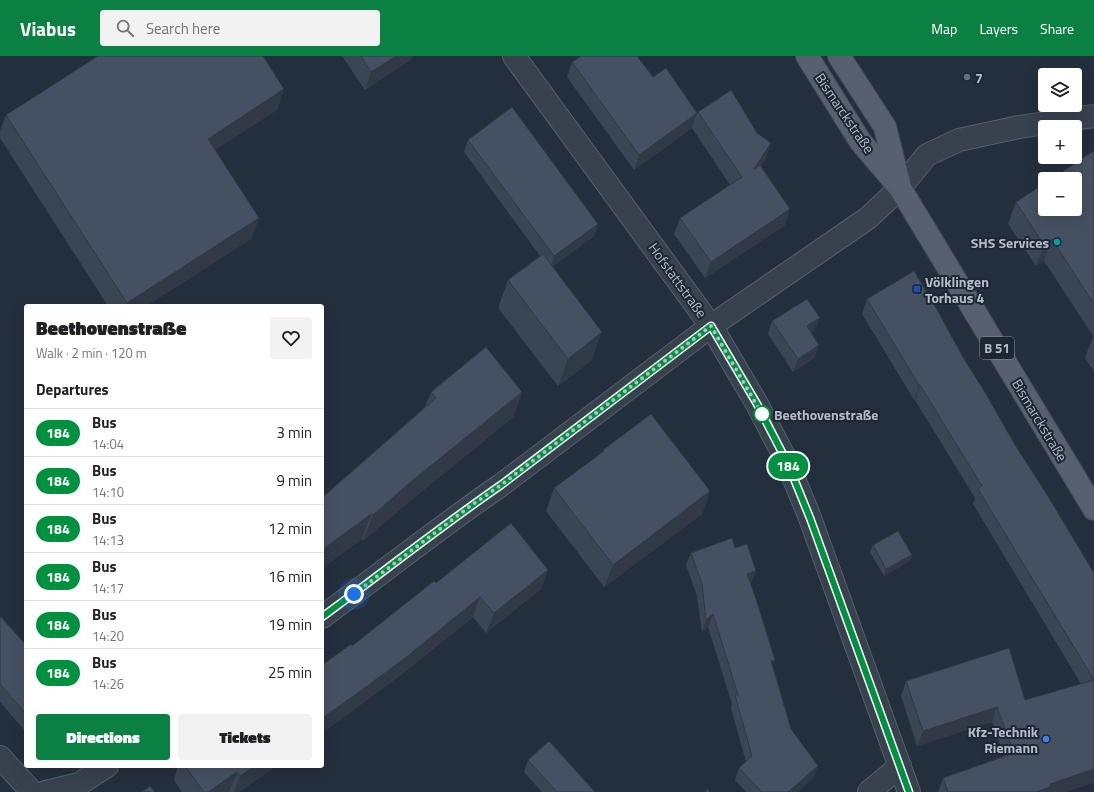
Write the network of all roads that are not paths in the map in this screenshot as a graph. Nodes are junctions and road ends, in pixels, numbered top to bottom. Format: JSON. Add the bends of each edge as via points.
{"nodes":[{"id":1,"x":514,"y":56,"type":"edge"},
{"id":2,"x":808,"y":56,"type":"edge"},
{"id":3,"x":839,"y":56,"type":"edge"},
{"id":4,"x":1094,"y":116,"type":"edge"},
{"id":5,"x":900,"y":188,"type":"junction"},
{"id":6,"x":711,"y":326,"type":"junction"},
{"id":7,"x":1094,"y":509,"type":"edge"},
{"id":8,"x":324,"y":616,"type":"edge"},
{"id":9,"x":0,"y":757,"type":"edge"},
{"id":10,"x":900,"y":766,"type":"junction"},
{"id":11,"x":104,"y":768,"type":"edge"},
{"id":12,"x":32,"y":792,"type":"edge"},
{"id":13,"x":46,"y":792,"type":"edge"},
{"id":14,"x":869,"y":792,"type":"edge"},
{"id":15,"x":910,"y":792,"type":"edge"}],
"edges":[{"from":1,"to":6,"type":"street","name":"Hofstattstraße"},
{"from":2,"to":5,"type":"main road","name":"Bismarckstraße","number":"B 51","via":[[860,141]]},
{"from":3,"to":5,"type":"main road","name":"Bismarckstraße","number":"B 51","via":[[885,127]]},
{"from":4,"to":5,"type":"street","via":[[1019,127],[959,140],[927,155]]},
{"from":5,"to":6,"type":"street","via":[[868,218]]},
{"from":5,"to":7,"type":"main road","name":"Bismarckstraße","number":"B 51"},
{"from":6,"to":8,"type":"street"},
{"from":6,"to":10,"type":"street","name":"Hofstattstraße","via":[[757,404],[790,471],[813,525]]},
{"from":9,"to":12,"type":"street"},
{"from":10,"to":14,"type":"street"},
{"from":10,"to":15,"type":"street","name":"Hofstattstraße"},
{"from":11,"to":13,"type":"street","via":[[79,784]]}]}
